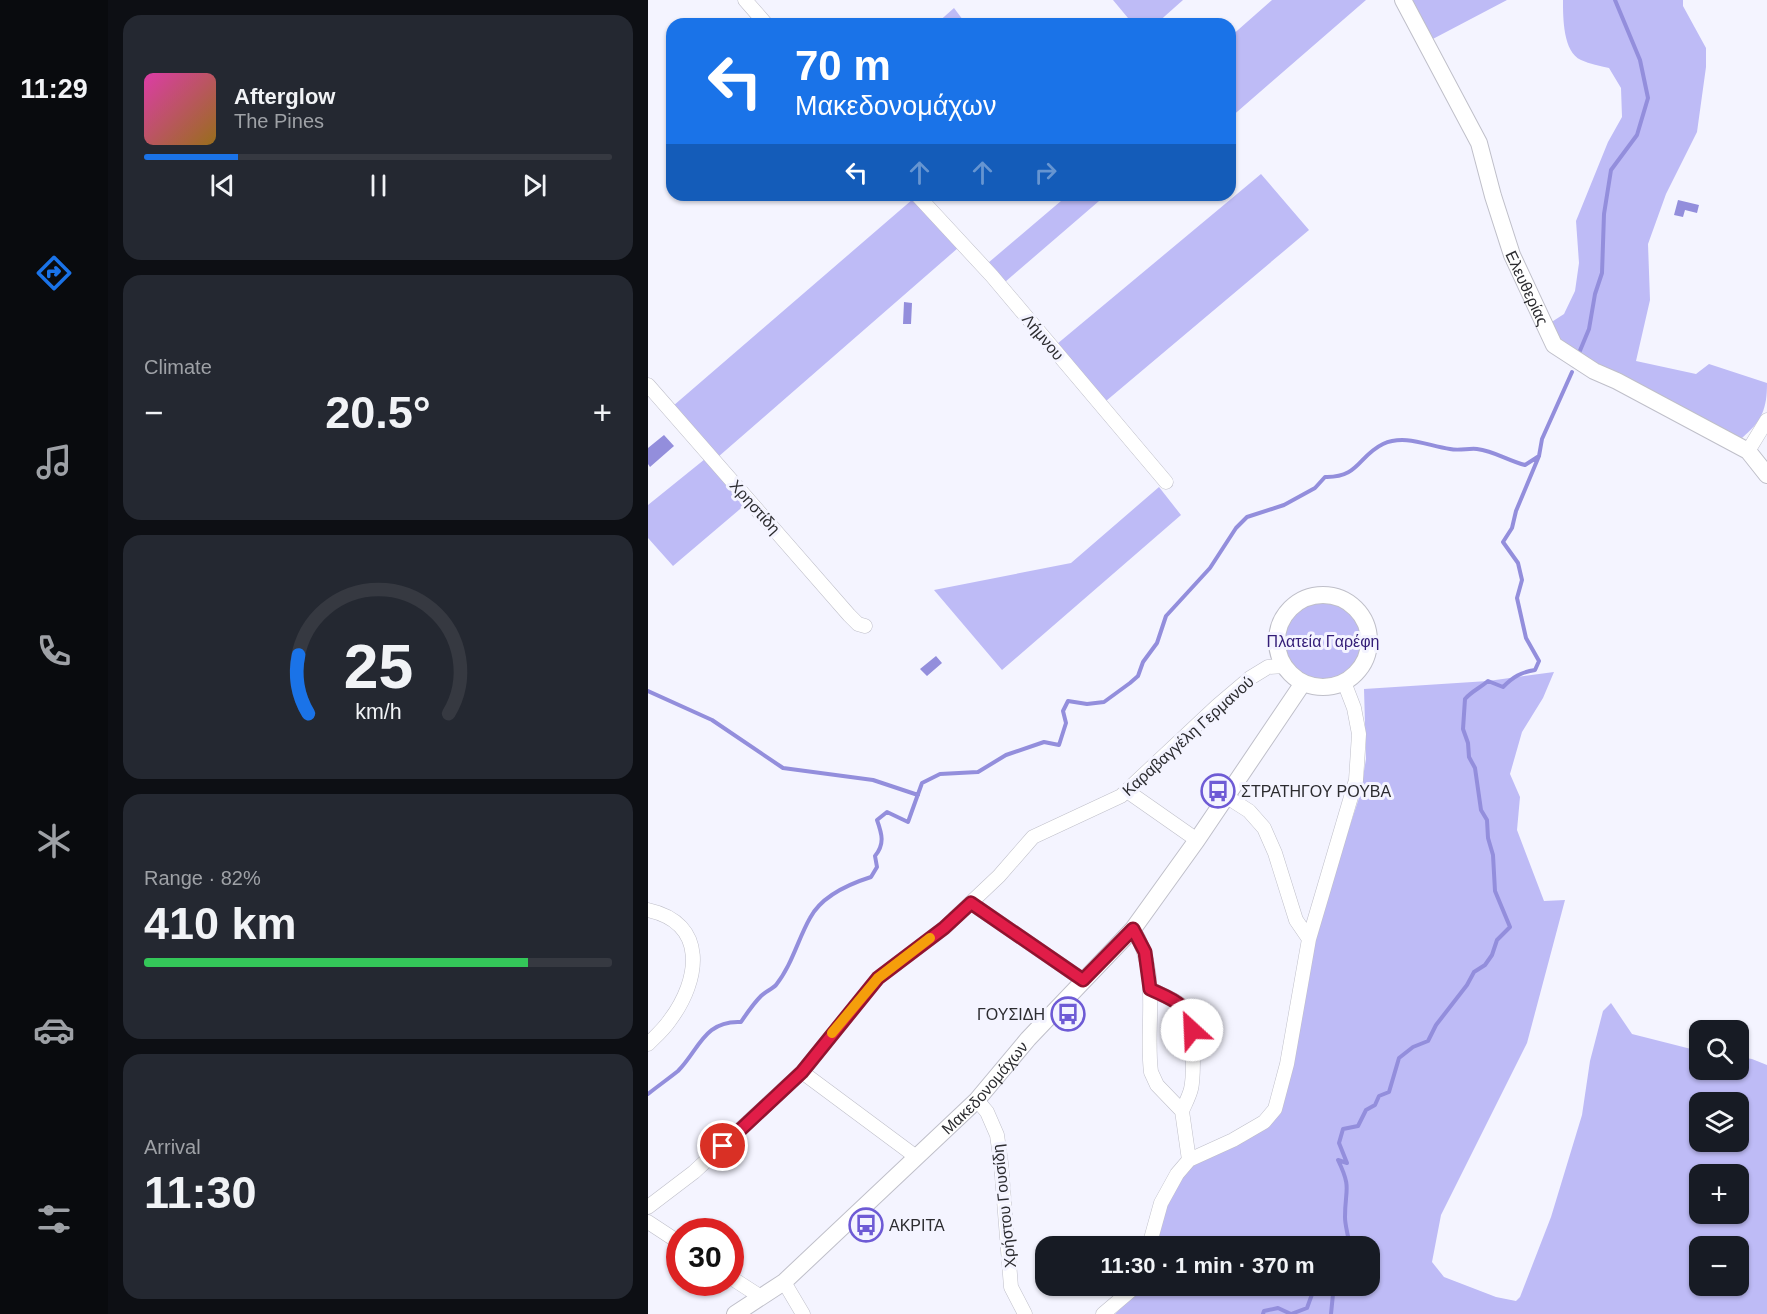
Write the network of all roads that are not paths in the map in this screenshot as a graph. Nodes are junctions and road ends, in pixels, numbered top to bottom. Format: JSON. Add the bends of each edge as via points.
{"nodes":[{"id":1,"x":745,"y":0,"type":"edge"},
{"id":2,"x":1403,"y":0,"type":"edge"},
{"id":3,"x":761,"y":18,"type":"edge"},
{"id":4,"x":923,"y":201,"type":"edge"},
{"id":5,"x":648,"y":385,"type":"edge"},
{"id":6,"x":1767,"y":420,"type":"edge"},
{"id":7,"x":1748,"y":451,"type":"junction"},
{"id":8,"x":1767,"y":475,"type":"edge"},
{"id":9,"x":1166,"y":482,"type":"dead end"},
{"id":10,"x":865,"y":626,"type":"dead end"},
{"id":11,"x":1284,"y":666,"type":"junction"},
{"id":12,"x":1344,"y":682,"type":"junction"},
{"id":13,"x":1303,"y":683,"type":"junction"},
{"id":14,"x":1127,"y":791,"type":"junction"},
{"id":15,"x":1227,"y":797,"type":"junction"},
{"id":16,"x":1197,"y":840,"type":"junction"},
{"id":17,"x":971,"y":903,"type":"junction"},
{"id":18,"x":648,"y":910,"type":"edge"},
{"id":19,"x":1133,"y":929,"type":"junction"},
{"id":20,"x":1309,"y":939,"type":"junction"},
{"id":21,"x":1083,"y":980,"type":"junction"},
{"id":22,"x":1150,"y":989,"type":"junction"},
{"id":23,"x":648,"y":1044,"type":"edge"},
{"id":24,"x":802,"y":1072,"type":"junction"},
{"id":25,"x":977,"y":1100,"type":"junction"},
{"id":26,"x":1182,"y":1111,"type":"junction"},
{"id":27,"x":915,"y":1156,"type":"junction"},
{"id":28,"x":1189,"y":1160,"type":"junction"},
{"id":29,"x":648,"y":1207,"type":"edge"},
{"id":30,"x":648,"y":1222,"type":"edge"},
{"id":31,"x":666,"y":1234,"type":"edge"},
{"id":32,"x":1152,"y":1236,"type":"edge"},
{"id":33,"x":784,"y":1282,"type":"junction"},
{"id":34,"x":744,"y":1287,"type":"edge"},
{"id":35,"x":1124,"y":1296,"type":"edge"},
{"id":36,"x":760,"y":1298,"type":"junction"},
{"id":37,"x":735,"y":1314,"type":"edge"},
{"id":38,"x":803,"y":1314,"type":"edge"},
{"id":39,"x":1025,"y":1314,"type":"edge"},
{"id":40,"x":1103,"y":1314,"type":"edge"}],
"edges":[{"from":1,"to":3,"type":"street"},
{"from":2,"to":7,"type":"street","name":"Ελευθερίας","via":[[1479,143],[1512,255],[1554,345],[1594,371]]},
{"from":4,"to":9,"type":"street","name":"Λήμνου","via":[[992,276]]},
{"from":5,"to":10,"type":"street","name":"Χρηστίδη","via":[[849,615]]},
{"from":6,"to":7,"type":"street"},
{"from":7,"to":8,"type":"street","name":"Ελευθερίας"},
{"from":11,"to":12,"type":"street","via":[[1277,634],[1285,614],[1312,596],[1334,596],[1345,600],[1361,615],[1369,636],[1366,659],[1357,673]]},
{"from":11,"to":13,"type":"street"},
{"from":11,"to":14,"type":"street","name":"Καραβαγγέλη Γερμανού","via":[[1268,667],[1250,678]]},
{"from":12,"to":13,"type":"street","via":[[1324,687]]},
{"from":12,"to":20,"type":"street","via":[[1358,723],[1358,767]]},
{"from":13,"to":15,"type":"street","name":"Μακεδονομάχων"},
{"from":14,"to":16,"type":"street"},
{"from":14,"to":17,"type":"street","name":"Καραβαγγέλη Γερμανού","via":[[1033,837]]},
{"from":15,"to":16,"type":"street","name":"Μακεδονομάχων"},
{"from":15,"to":20,"type":"street","via":[[1264,828],[1296,920]]},
{"from":16,"to":19,"type":"street","name":"Μακεδονομάχων"},
{"from":17,"to":21,"type":"street"},
{"from":17,"to":24,"type":"street","name":"Καραβαγγέλη Γερμανού","via":[[878,978]]},
{"from":18,"to":23,"type":"street","via":[[675,921],[689,936],[694,950],[688,988],[671,1019]]},
{"from":19,"to":21,"type":"street","name":"Μακεδονομάχων"},
{"from":19,"to":22,"type":"street","via":[[1145,952]]},
{"from":20,"to":28,"type":"street","via":[[1287,1064],[1275,1108],[1264,1122]]},
{"from":21,"to":25,"type":"street","name":"Μακεδονομάχων"},
{"from":22,"to":26,"type":"street","via":[[1151,1072],[1156,1085]]},
{"from":22,"to":26,"type":"street","via":[[1185,1008],[1190,1017],[1192,1087]]},
{"from":24,"to":27,"type":"street"},
{"from":24,"to":29,"type":"street","name":"Καραβαγγέλη Γερμανού","via":[[694,1172]]},
{"from":25,"to":27,"type":"street","name":"Μακεδονομάχων"},
{"from":25,"to":39,"type":"street","name":"Χρήστου Γουσίδη","via":[[997,1135],[1011,1287]]},
{"from":26,"to":28,"type":"street"},
{"from":27,"to":33,"type":"street","name":"Μακεδονομάχων"},
{"from":28,"to":32,"type":"street","via":[[1161,1203]]},
{"from":30,"to":31,"type":"street"},
{"from":33,"to":36,"type":"street","name":"Μακεδονομάχων"},
{"from":33,"to":38,"type":"street"},
{"from":34,"to":36,"type":"street"},
{"from":35,"to":40,"type":"street"},
{"from":36,"to":37,"type":"street","name":"Μακεδονομάχων"}]}
